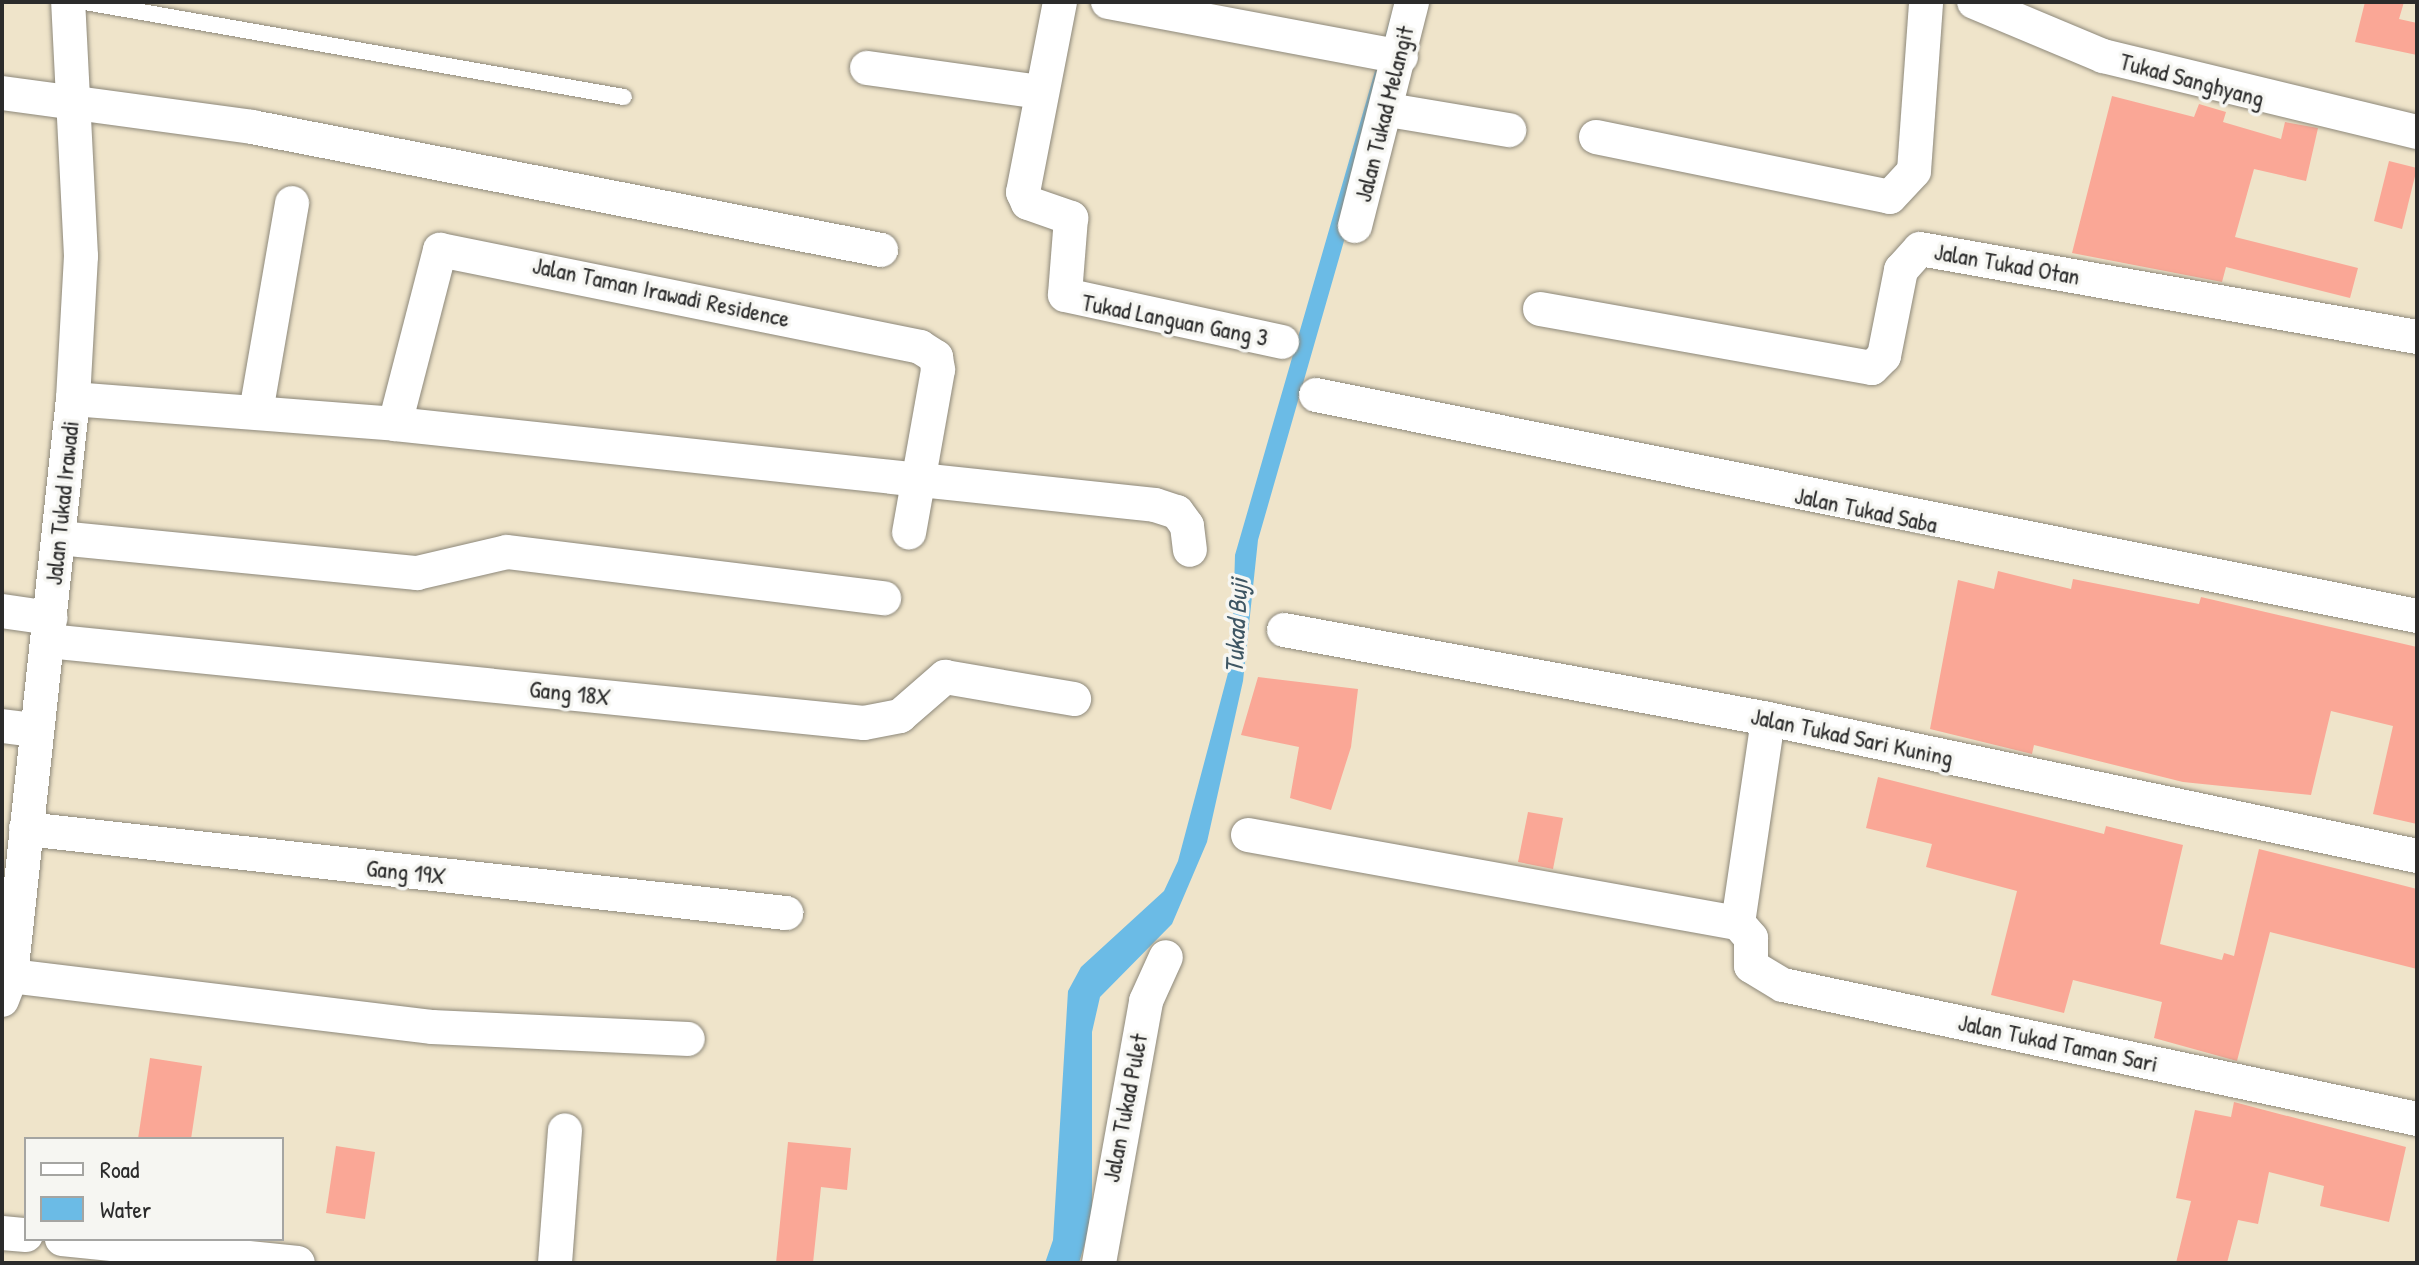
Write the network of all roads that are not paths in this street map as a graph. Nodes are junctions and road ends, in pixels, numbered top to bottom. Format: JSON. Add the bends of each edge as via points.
{"nodes":[{"id":1,"x":68,"y":2,"type":"edge"},
{"id":2,"x":85,"y":2,"type":"edge"},
{"id":3,"x":1060,"y":2,"type":"edge"},
{"id":4,"x":1108,"y":2,"type":"edge"},
{"id":5,"x":1412,"y":2,"type":"edge"},
{"id":6,"x":1926,"y":2,"type":"edge"},
{"id":7,"x":1974,"y":2,"type":"edge"},
{"id":8,"x":1388,"y":55,"type":"junction"},
{"id":9,"x":867,"y":68,"type":"dead end"},
{"id":10,"x":1041,"y":92,"type":"junction"},
{"id":11,"x":2,"y":93,"type":"edge"},
{"id":12,"x":624,"y":97,"type":"dead end"},
{"id":13,"x":76,"y":108,"type":"junction"},
{"id":14,"x":1389,"y":110,"type":"junction"},
{"id":15,"x":1509,"y":130,"type":"dead end"},
{"id":16,"x":2417,"y":132,"type":"edge"},
{"id":17,"x":1596,"y":137,"type":"dead end"},
{"id":18,"x":292,"y":203,"type":"dead end"},
{"id":19,"x":1355,"y":226,"type":"dead end"},
{"id":20,"x":881,"y":250,"type":"dead end"},
{"id":21,"x":1540,"y":309,"type":"dead end"},
{"id":22,"x":2417,"y":337,"type":"edge"},
{"id":23,"x":1282,"y":342,"type":"dead end"},
{"id":24,"x":1316,"y":395,"type":"dead end"},
{"id":25,"x":73,"y":399,"type":"junction"},
{"id":26,"x":256,"y":412,"type":"junction"},
{"id":27,"x":395,"y":424,"type":"junction"},
{"id":28,"x":919,"y":477,"type":"junction"},
{"id":29,"x":909,"y":532,"type":"dead end"},
{"id":30,"x":59,"y":538,"type":"junction"},
{"id":31,"x":1190,"y":550,"type":"dead end"},
{"id":32,"x":884,"y":598,"type":"dead end"},
{"id":33,"x":2,"y":611,"type":"edge"},
{"id":34,"x":2417,"y":616,"type":"edge"},
{"id":35,"x":49,"y":629,"type":"junction"},
{"id":36,"x":1284,"y":630,"type":"dead end"},
{"id":37,"x":1074,"y":699,"type":"dead end"},
{"id":38,"x":1768,"y":719,"type":"junction"},
{"id":39,"x":2,"y":726,"type":"edge"},
{"id":40,"x":37,"y":730,"type":"junction"},
{"id":41,"x":26,"y":829,"type":"junction"},
{"id":42,"x":1248,"y":835,"type":"dead end"},
{"id":43,"x":2417,"y":856,"type":"edge"},
{"id":44,"x":786,"y":913,"type":"dead end"},
{"id":45,"x":1738,"y":923,"type":"junction"},
{"id":46,"x":9,"y":926,"type":"edge"},
{"id":47,"x":1166,"y":957,"type":"dead end"},
{"id":48,"x":6,"y":988,"type":"edge"},
{"id":49,"x":688,"y":1039,"type":"dead end"},
{"id":50,"x":2417,"y":1119,"type":"edge"},
{"id":51,"x":565,"y":1130,"type":"dead end"},
{"id":52,"x":2,"y":1233,"type":"edge"},
{"id":53,"x":24,"y":1235,"type":"edge"},
{"id":54,"x":82,"y":1241,"type":"edge"},
{"id":55,"x":298,"y":1263,"type":"edge"},
{"id":56,"x":555,"y":1263,"type":"edge"},
{"id":57,"x":1099,"y":1263,"type":"edge"}],
"edges":[{"from":1,"to":13,"type":"street","name":"Jalan Tukad Irawadi"},
{"from":2,"to":12,"type":"lane"},
{"from":3,"to":10,"type":"street","name":"Tukad Languan Gang 3"},
{"from":4,"to":8,"type":"street"},
{"from":5,"to":8,"type":"street","name":"Jalan Tukad Melangit"},
{"from":6,"to":17,"type":"street","via":[[1914,171],[1890,197]]},
{"from":7,"to":16,"type":"street","name":"Tukad Sanghyang","via":[[2103,56]]},
{"from":8,"to":14,"type":"street","name":"Jalan Tukad Melangit"},
{"from":9,"to":10,"type":"street"},
{"from":10,"to":23,"type":"street","name":"Tukad Languan Gang 3","via":[[1023,192],[1028,203],[1071,218],[1065,295]]},
{"from":11,"to":13,"type":"street"},
{"from":13,"to":20,"type":"street","via":[[252,127]]},
{"from":13,"to":25,"type":"street","name":"Jalan Tukad Irawadi","via":[[81,256]]},
{"from":14,"to":15,"type":"street"},
{"from":14,"to":19,"type":"street","name":"Jalan Tukad Melangit"},
{"from":18,"to":26,"type":"street"},
{"from":21,"to":22,"type":"street","name":"Jalan Tukad Otan","via":[[1872,368],[1884,356],[1901,270],[1920,249]]},
{"from":24,"to":34,"type":"street","name":"Jalan Tukad Saba"},
{"from":25,"to":26,"type":"street"},
{"from":25,"to":30,"type":"street","name":"Jalan Tukad Irawadi"},
{"from":26,"to":27,"type":"street"},
{"from":27,"to":28,"type":"street"},
{"from":27,"to":28,"type":"street","name":"Jalan Taman Irawadi Residence","via":[[432,262],[440,250],[456,249],[920,347],[936,357],[938,370]]},
{"from":28,"to":29,"type":"street","name":"Jalan Taman Irawadi Residence"},
{"from":28,"to":31,"type":"street","via":[[1155,505],[1182,519]]},
{"from":30,"to":32,"type":"street","via":[[417,573],[507,552]]},
{"from":30,"to":35,"type":"street","name":"Jalan Tukad Irawadi"},
{"from":33,"to":35,"type":"street"},
{"from":35,"to":37,"type":"street","name":"Gang 18X","via":[[864,723],[900,716],[945,677]]},
{"from":35,"to":40,"type":"street","name":"Jalan Tukad Irawadi"},
{"from":36,"to":38,"type":"street","name":"Jalan Tukad Sari Kuning"},
{"from":38,"to":43,"type":"street","name":"Jalan Tukad Sari Kuning"},
{"from":38,"to":45,"type":"street"},
{"from":39,"to":40,"type":"street"},
{"from":40,"to":41,"type":"street","name":"Jalan Tukad Irawadi"},
{"from":41,"to":44,"type":"street","name":"Gang 19X"},
{"from":41,"to":46,"type":"street","name":"Jalan Tukad Irawadi"},
{"from":42,"to":45,"type":"street"},
{"from":45,"to":50,"type":"street","name":"Jalan Tukad Taman Sari","via":[[1751,938],[1751,966],[1783,985]]},
{"from":46,"to":48,"type":"street","name":"Jalan Tukad Irawadi"},
{"from":47,"to":57,"type":"street","name":"Jalan Tukad Pulet","via":[[1146,1001]]},
{"from":48,"to":49,"type":"street","via":[[433,1027]]},
{"from":51,"to":56,"type":"street"},
{"from":52,"to":53,"type":"street"},
{"from":54,"to":55,"type":"street"}]}
